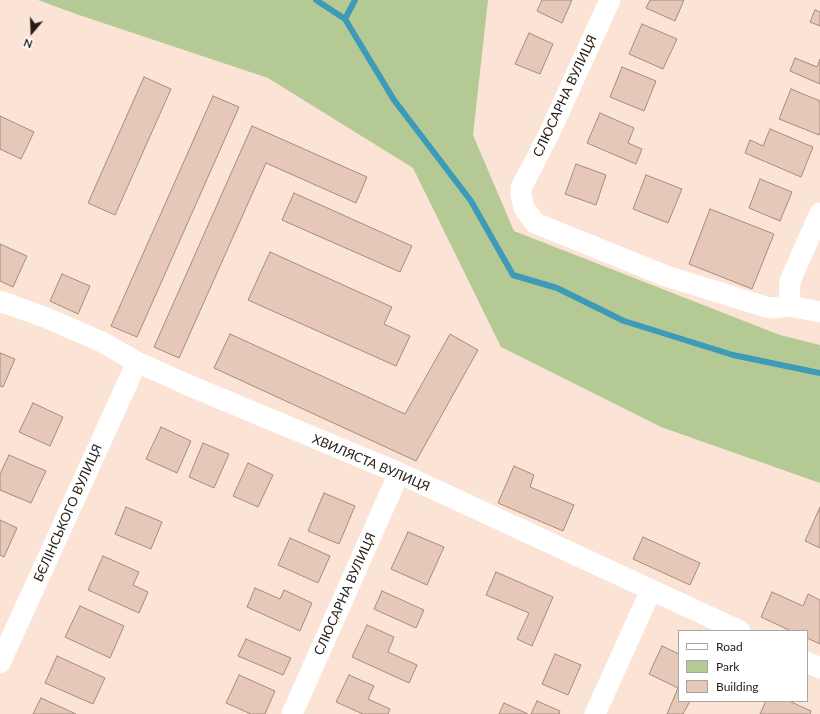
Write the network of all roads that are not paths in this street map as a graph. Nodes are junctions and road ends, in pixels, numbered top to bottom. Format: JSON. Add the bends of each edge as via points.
{"nodes":[{"id":1,"x":610,"y":0,"type":"edge"},
{"id":2,"x":820,"y":213,"type":"edge"},
{"id":3,"x":0,"y":301,"type":"edge"},
{"id":4,"x":789,"y":306,"type":"junction"},
{"id":5,"x":820,"y":312,"type":"edge"},
{"id":6,"x":137,"y":362,"type":"junction"},
{"id":7,"x":399,"y":473,"type":"junction"},
{"id":8,"x":651,"y":590,"type":"junction"},
{"id":9,"x":738,"y":630,"type":"edge"},
{"id":10,"x":808,"y":662,"type":"edge"},
{"id":11,"x":0,"y":663,"type":"edge"},
{"id":12,"x":820,"y":668,"type":"edge"},
{"id":13,"x":292,"y":714,"type":"edge"},
{"id":14,"x":595,"y":714,"type":"edge"}],
"edges":[{"from":1,"to":4,"type":"street","name":"СЛЮСАРНА ВУЛИЦЯ","via":[[549,134],[521,188],[524,208],[535,223],[666,276],[766,307]]},
{"from":2,"to":4,"type":"street","via":[[790,281]]},
{"from":3,"to":6,"type":"street","name":"ХВИЛЯСТА ВУЛИЦЯ","via":[[102,342]]},
{"from":4,"to":5,"type":"street"},
{"from":6,"to":7,"type":"street","name":"ХВИЛЯСТА ВУЛИЦЯ"},
{"from":6,"to":11,"type":"street","name":"БЄЛІНСЬКОГО ВУЛИЦЯ"},
{"from":7,"to":8,"type":"street","name":"ХВИЛЯСТА ВУЛИЦЯ"},
{"from":7,"to":13,"type":"street","name":"СЛЮСАРНА ВУЛИЦЯ"},
{"from":8,"to":9,"type":"street","name":"ХВИЛЯСТА ВУЛИЦЯ"},
{"from":8,"to":14,"type":"street"},
{"from":10,"to":12,"type":"street"}]}
